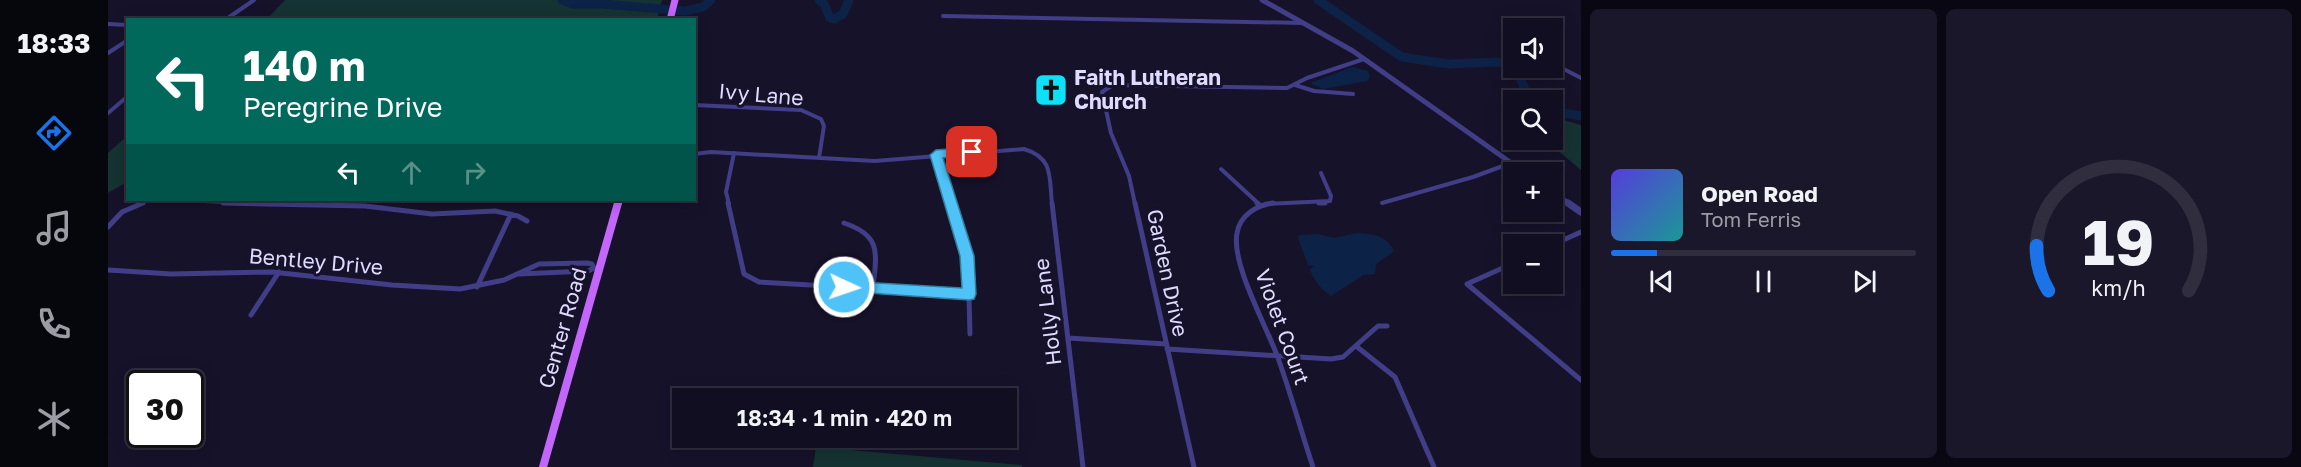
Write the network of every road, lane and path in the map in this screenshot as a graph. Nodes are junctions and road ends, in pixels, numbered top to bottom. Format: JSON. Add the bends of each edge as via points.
{"nodes":[{"id":1,"x":254,"y":0,"type":"edge"},
{"id":2,"x":1262,"y":0,"type":"edge"},
{"id":3,"x":675,"y":3,"type":"edge"},
{"id":4,"x":671,"y":16,"type":"edge"},
{"id":5,"x":943,"y":16,"type":"dead end"},
{"id":6,"x":228,"y":18,"type":"edge"},
{"id":7,"x":1303,"y":23,"type":"junction"},
{"id":8,"x":108,"y":24,"type":"edge"},
{"id":9,"x":126,"y":25,"type":"edge"},
{"id":10,"x":126,"y":41,"type":"edge"},
{"id":11,"x":108,"y":53,"type":"edge"},
{"id":12,"x":1364,"y":59,"type":"junction"},
{"id":13,"x":1563,"y":69,"type":"edge"},
{"id":14,"x":1581,"y":78,"type":"edge"},
{"id":15,"x":1295,"y":86,"type":"junction"},
{"id":16,"x":1353,"y":94,"type":"dead end"},
{"id":17,"x":126,"y":98,"type":"edge"},
{"id":18,"x":696,"y":105,"type":"edge"},
{"id":19,"x":108,"y":113,"type":"edge"},
{"id":20,"x":734,"y":153,"type":"junction"},
{"id":21,"x":696,"y":154,"type":"edge"},
{"id":22,"x":936,"y":155,"type":"junction"},
{"id":23,"x":819,"y":158,"type":"junction"},
{"id":24,"x":1510,"y":162,"type":"edge"},
{"id":25,"x":1503,"y":166,"type":"edge"},
{"id":26,"x":1221,"y":169,"type":"dead end"},
{"id":27,"x":1321,"y":174,"type":"dead end"},
{"id":28,"x":1563,"y":200,"type":"edge"},
{"id":29,"x":147,"y":201,"type":"edge"},
{"id":30,"x":192,"y":201,"type":"edge"},
{"id":31,"x":233,"y":201,"type":"edge"},
{"id":32,"x":619,"y":201,"type":"edge"},
{"id":33,"x":1382,"y":203,"type":"dead end"},
{"id":34,"x":230,"y":204,"type":"junction"},
{"id":35,"x":1261,"y":206,"type":"junction"},
{"id":36,"x":1581,"y":212,"type":"edge"},
{"id":37,"x":511,"y":214,"type":"junction"},
{"id":38,"x":527,"y":221,"type":"dead end"},
{"id":39,"x":844,"y":223,"type":"dead end"},
{"id":40,"x":108,"y":226,"type":"edge"},
{"id":41,"x":1581,"y":232,"type":"edge"},
{"id":42,"x":1563,"y":240,"type":"edge"},
{"id":43,"x":1503,"y":267,"type":"edge"},
{"id":44,"x":597,"y":268,"type":"junction"},
{"id":45,"x":108,"y":270,"type":"edge"},
{"id":46,"x":279,"y":272,"type":"junction"},
{"id":47,"x":477,"y":287,"type":"junction"},
{"id":48,"x":873,"y":289,"type":"junction"},
{"id":49,"x":969,"y":294,"type":"junction"},
{"id":50,"x":251,"y":315,"type":"dead end"},
{"id":51,"x":1388,"y":327,"type":"dead end"},
{"id":52,"x":970,"y":334,"type":"dead end"},
{"id":53,"x":1068,"y":338,"type":"junction"},
{"id":54,"x":1356,"y":346,"type":"junction"},
{"id":55,"x":1167,"y":347,"type":"junction"},
{"id":56,"x":1277,"y":356,"type":"junction"},
{"id":57,"x":1581,"y":380,"type":"edge"},
{"id":58,"x":543,"y":467,"type":"edge"},
{"id":59,"x":1083,"y":467,"type":"edge"},
{"id":60,"x":1194,"y":467,"type":"edge"},
{"id":61,"x":1313,"y":467,"type":"edge"},
{"id":62,"x":1434,"y":467,"type":"edge"}],
"edges":[{"from":1,"to":6,"type":"street"},
{"from":2,"to":7,"type":"street"},
{"from":3,"to":4,"type":"main road"},
{"from":5,"to":7,"type":"street"},
{"from":7,"to":12,"type":"street"},
{"from":8,"to":9,"type":"street"},
{"from":10,"to":11,"type":"street"},
{"from":12,"to":15,"type":"street","via":[[1307,78]]},
{"from":12,"to":24,"type":"street"},
{"from":13,"to":14,"type":"street"},
{"from":15,"to":16,"type":"street"},
{"from":15,"to":55,"type":"street","name":"Garden Drive","via":[[1103,89],[1101,95],[1111,133],[1129,176]]},
{"from":17,"to":19,"type":"street"},
{"from":18,"to":23,"type":"street","name":"Ivy Lane","via":[[801,110],[820,118],[824,126]]},
{"from":20,"to":21,"type":"street"},
{"from":20,"to":23,"type":"street"},
{"from":20,"to":48,"type":"street","via":[[726,192],[746,276],[759,282]]},
{"from":22,"to":23,"type":"street","via":[[875,161]]},
{"from":22,"to":49,"type":"street","via":[[967,256]]},
{"from":22,"to":53,"type":"street","name":"Holly Lane","via":[[1005,149],[1030,150],[1041,156],[1048,166]]},
{"from":25,"to":33,"type":"street"},
{"from":26,"to":35,"type":"street"},
{"from":27,"to":35,"type":"street","via":[[1331,196],[1327,202]]},
{"from":28,"to":36,"type":"street"},
{"from":29,"to":40,"type":"street","via":[[122,212]]},
{"from":30,"to":34,"type":"street"},
{"from":31,"to":34,"type":"street"},
{"from":32,"to":44,"type":"main road","name":"Center Road"},
{"from":34,"to":37,"type":"street"},
{"from":35,"to":56,"type":"street","name":"Violet Court","via":[[1240,224],[1237,247]]},
{"from":37,"to":38,"type":"street"},
{"from":37,"to":47,"type":"street"},
{"from":39,"to":48,"type":"street","via":[[864,229],[873,237]]},
{"from":41,"to":42,"type":"street"},
{"from":43,"to":57,"type":"street","via":[[1467,284]]},
{"from":44,"to":47,"type":"street","name":"Bentley Drive","via":[[519,274]]},
{"from":44,"to":58,"type":"main road","name":"Center Road"},
{"from":45,"to":46,"type":"street","name":"Bentley Drive","via":[[171,274]]},
{"from":46,"to":47,"type":"street","name":"Bentley Drive","via":[[403,286]]},
{"from":46,"to":50,"type":"street"},
{"from":48,"to":49,"type":"street"},
{"from":49,"to":52,"type":"street"},
{"from":51,"to":54,"type":"street","via":[[1378,326]]},
{"from":53,"to":55,"type":"street"},
{"from":53,"to":59,"type":"street","name":"Holly Lane"},
{"from":54,"to":56,"type":"street","via":[[1336,359]]},
{"from":54,"to":62,"type":"street","via":[[1395,376]]},
{"from":55,"to":56,"type":"street"},
{"from":55,"to":60,"type":"street","name":"Garden Drive"},
{"from":56,"to":61,"type":"street","name":"Violet Court"}]}
